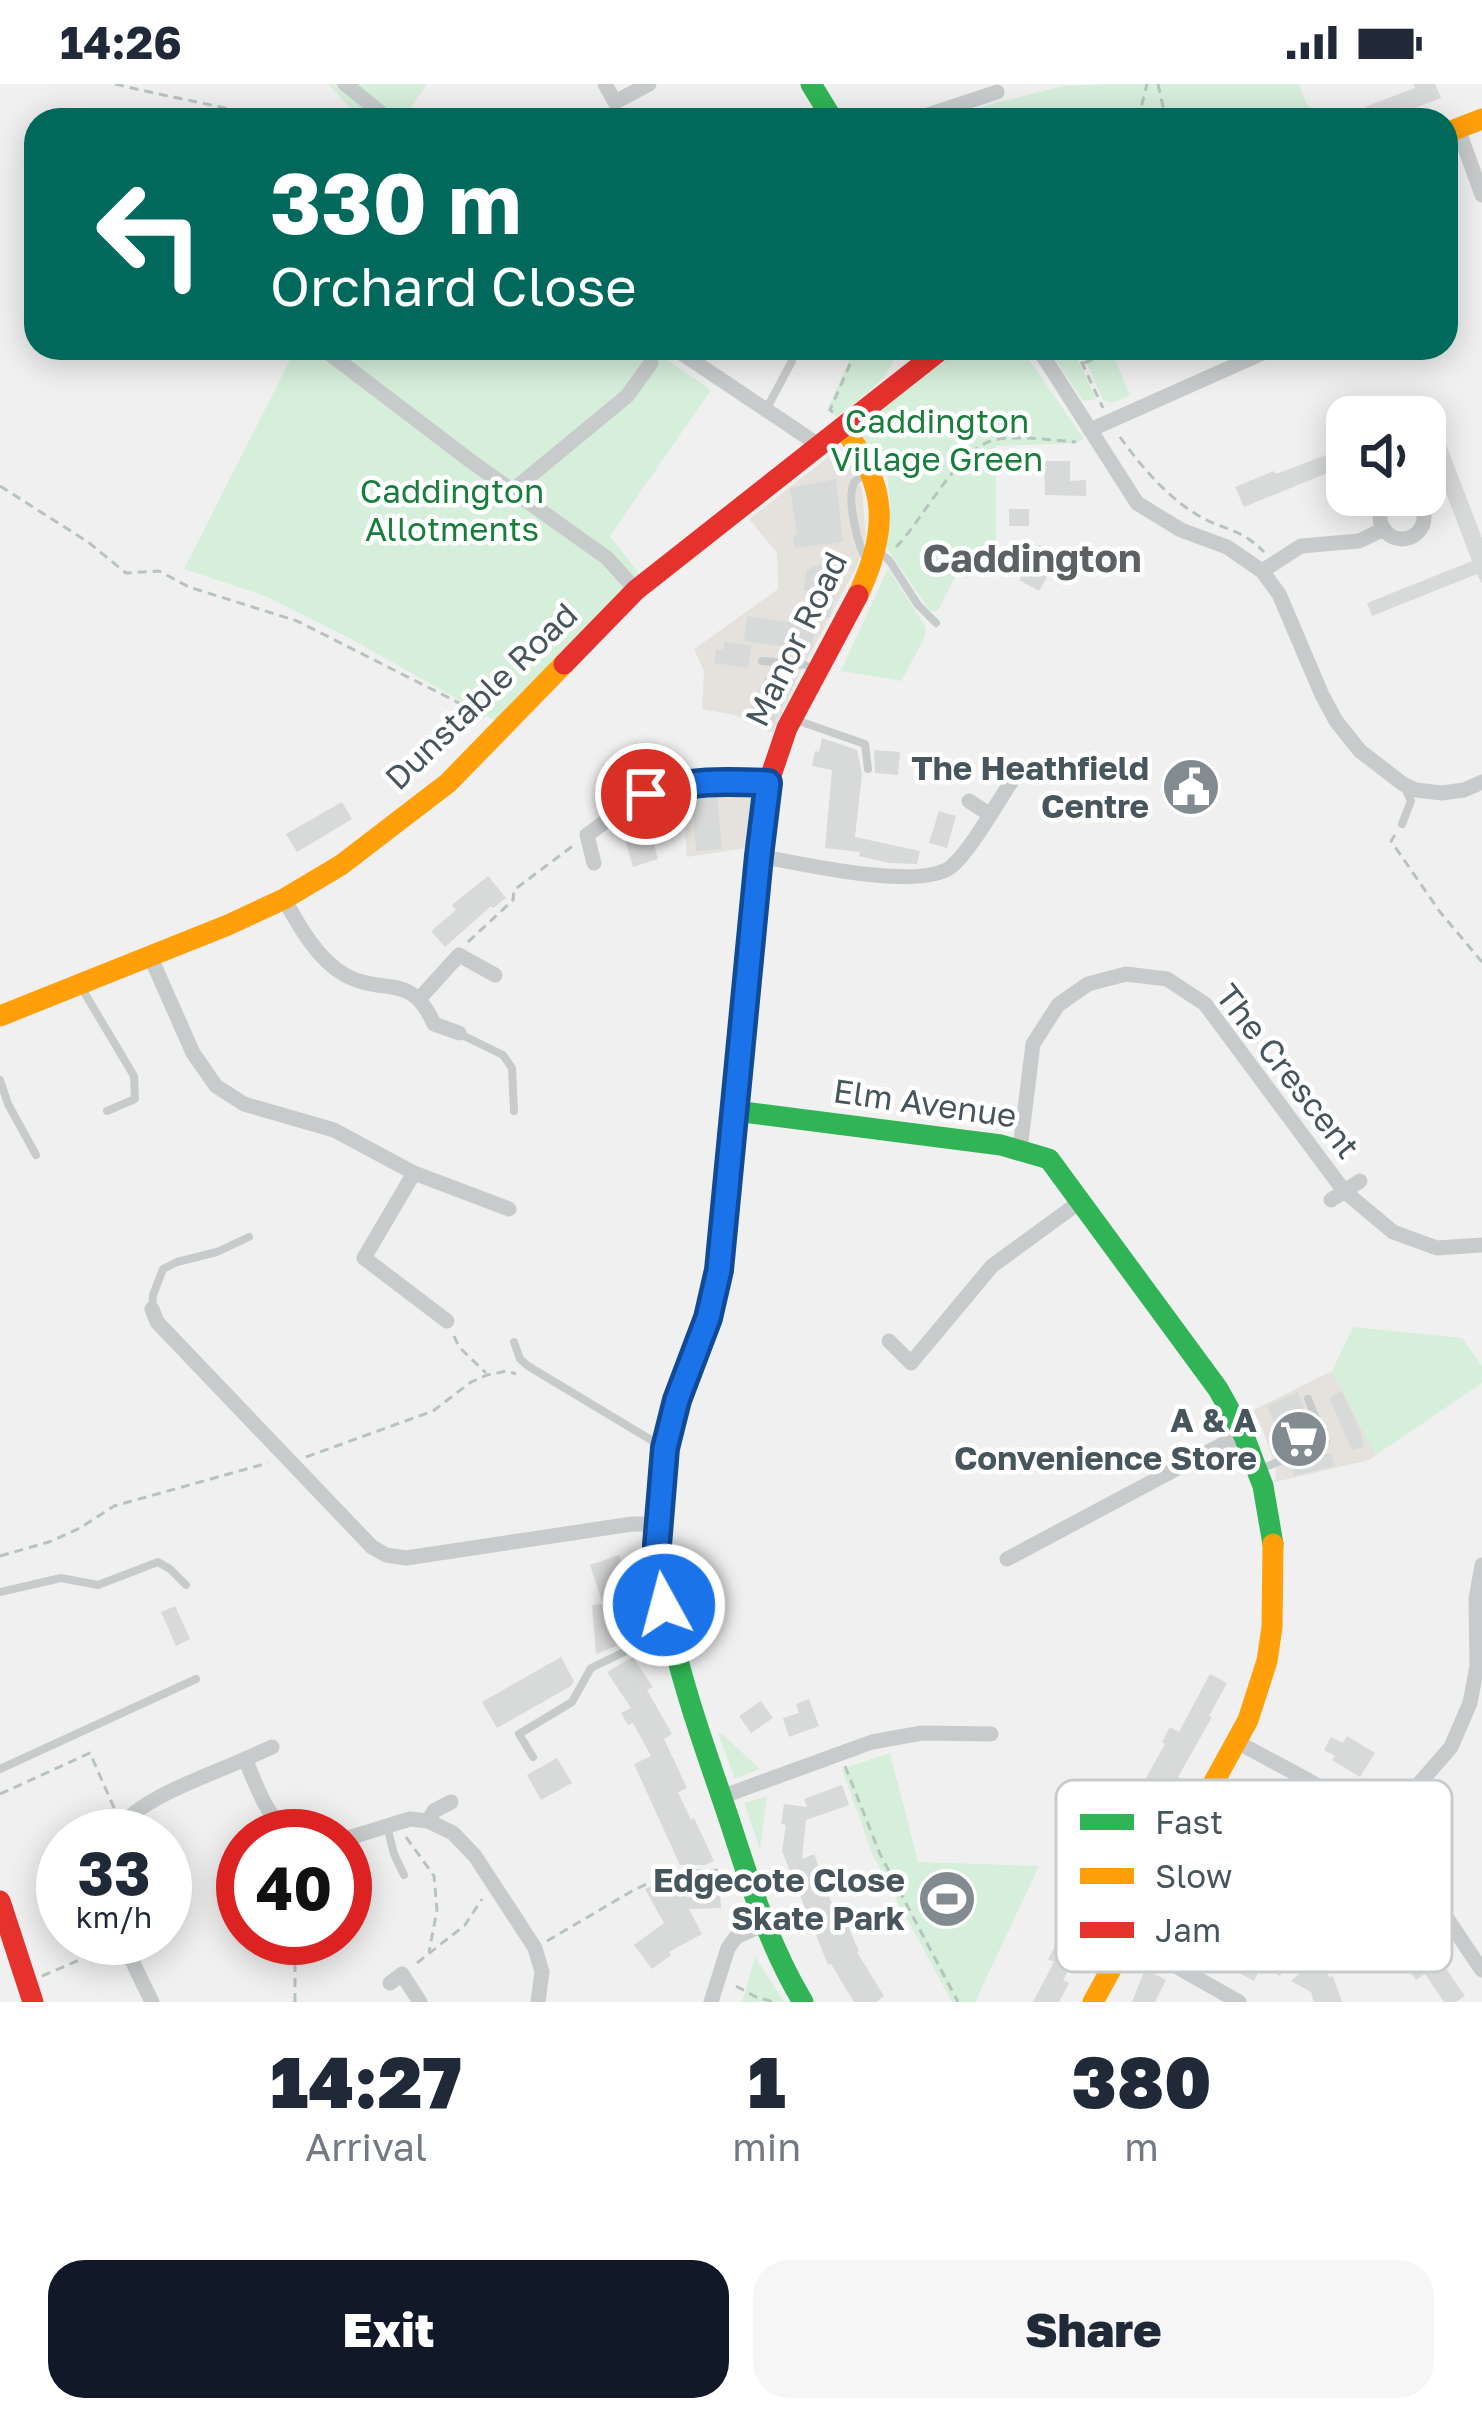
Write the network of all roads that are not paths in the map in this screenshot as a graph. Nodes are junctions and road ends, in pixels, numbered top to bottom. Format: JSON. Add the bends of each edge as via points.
{"nodes":[{"id":1,"x":345,"y":84,"type":"edge"},
{"id":2,"x":605,"y":84,"type":"edge"},
{"id":3,"x":649,"y":84,"type":"edge"},
{"id":4,"x":998,"y":92,"type":"dead end"},
{"id":5,"x":375,"y":108,"type":"edge"},
{"id":6,"x":949,"y":108,"type":"edge"},
{"id":7,"x":1458,"y":144,"type":"edge"},
{"id":8,"x":1482,"y":196,"type":"edge"},
{"id":9,"x":338,"y":360,"type":"edge"},
{"id":10,"x":692,"y":360,"type":"edge"},
{"id":11,"x":791,"y":360,"type":"edge"},
{"id":12,"x":921,"y":360,"type":"edge"},
{"id":13,"x":1046,"y":360,"type":"edge"},
{"id":14,"x":1246,"y":360,"type":"edge"},
{"id":15,"x":651,"y":363,"type":"dead end"},
{"id":16,"x":766,"y":409,"type":"junction"},
{"id":17,"x":846,"y":425,"type":"junction"},
{"id":18,"x":1094,"y":437,"type":"junction"},
{"id":19,"x":820,"y":446,"type":"junction"},
{"id":20,"x":512,"y":490,"type":"junction"},
{"id":21,"x":1384,"y":529,"type":"dead end"},
{"id":22,"x":873,"y":558,"type":"junction"},
{"id":23,"x":1268,"y":566,"type":"junction"},
{"id":24,"x":636,"y":590,"type":"junction"},
{"id":25,"x":937,"y":623,"type":"dead end"},
{"id":26,"x":762,"y":662,"type":"dead end"},
{"id":27,"x":818,"y":670,"type":"junction"},
{"id":28,"x":791,"y":719,"type":"junction"},
{"id":29,"x":868,"y":769,"type":"dead end"},
{"id":30,"x":1012,"y":781,"type":"dead end"},
{"id":31,"x":1482,"y":782,"type":"edge"},
{"id":32,"x":768,"y":783,"type":"junction"},
{"id":33,"x":1403,"y":784,"type":"junction"},
{"id":34,"x":969,"y":801,"type":"dead end"},
{"id":35,"x":989,"y":814,"type":"junction"},
{"id":36,"x":1402,"y":824,"type":"road end"},
{"id":37,"x":759,"y":856,"type":"junction"},
{"id":38,"x":595,"y":863,"type":"dead end"},
{"id":39,"x":284,"y":899,"type":"junction"},
{"id":40,"x":151,"y":958,"type":"junction"},
{"id":41,"x":495,"y":975,"type":"dead end"},
{"id":42,"x":80,"y":986,"type":"junction"},
{"id":43,"x":420,"y":998,"type":"junction"},
{"id":44,"x":0,"y":1016,"type":"edge"},
{"id":45,"x":434,"y":1024,"type":"junction"},
{"id":46,"x":459,"y":1033,"type":"joint"},
{"id":47,"x":423,"y":1042,"type":"dead end"},
{"id":48,"x":0,"y":1080,"type":"edge"},
{"id":49,"x":107,"y":1111,"type":"dead end"},
{"id":50,"x":514,"y":1111,"type":"dead end"},
{"id":51,"x":735,"y":1111,"type":"junction"},
{"id":52,"x":1019,"y":1149,"type":"junction"},
{"id":53,"x":36,"y":1155,"type":"dead end"},
{"id":54,"x":414,"y":1173,"type":"junction"},
{"id":55,"x":1360,"y":1180,"type":"dead end"},
{"id":56,"x":1338,"y":1196,"type":"junction"},
{"id":57,"x":1081,"y":1201,"type":"junction"},
{"id":58,"x":509,"y":1209,"type":"dead end"},
{"id":59,"x":250,"y":1237,"type":"dead end"},
{"id":60,"x":1482,"y":1245,"type":"edge"},
{"id":61,"x":347,"y":1250,"type":"dead end"},
{"id":62,"x":364,"y":1258,"type":"junction"},
{"id":63,"x":152,"y":1309,"type":"joint"},
{"id":64,"x":447,"y":1321,"type":"road end"},
{"id":65,"x":889,"y":1341,"type":"dead end"},
{"id":66,"x":514,"y":1342,"type":"dead end"},
{"id":67,"x":1308,"y":1399,"type":"dead end"},
{"id":68,"x":1244,"y":1436,"type":"junction"},
{"id":69,"x":665,"y":1448,"type":"junction"},
{"id":70,"x":1257,"y":1470,"type":"junction"},
{"id":71,"x":657,"y":1524,"type":"junction"},
{"id":72,"x":1007,"y":1559,"type":"dead end"},
{"id":73,"x":1482,"y":1565,"type":"edge"},
{"id":74,"x":186,"y":1585,"type":"dead end"},
{"id":75,"x":0,"y":1592,"type":"edge"},
{"id":76,"x":668,"y":1630,"type":"junction"},
{"id":77,"x":196,"y":1679,"type":"dead end"},
{"id":78,"x":991,"y":1735,"type":"dead end"},
{"id":79,"x":1237,"y":1742,"type":"junction"},
{"id":80,"x":272,"y":1747,"type":"dead end"},
{"id":81,"x":533,"y":1757,"type":"dead end"},
{"id":82,"x":245,"y":1760,"type":"junction"},
{"id":83,"x":0,"y":1768,"type":"edge"},
{"id":84,"x":1216,"y":1780,"type":"edge"},
{"id":85,"x":1308,"y":1780,"type":"edge"},
{"id":86,"x":1422,"y":1780,"type":"edge"},
{"id":87,"x":721,"y":1797,"type":"junction"},
{"id":88,"x":452,"y":1802,"type":"dead end"},
{"id":89,"x":136,"y":1809,"type":"edge"},
{"id":90,"x":267,"y":1809,"type":"edge"},
{"id":91,"x":428,"y":1821,"type":"junction"},
{"id":92,"x":392,"y":1823,"type":"junction"},
{"id":93,"x":372,"y":1830,"type":"edge"},
{"id":94,"x":404,"y":1876,"type":"dead end"},
{"id":95,"x":0,"y":1901,"type":"edge"},
{"id":96,"x":763,"y":1925,"type":"junction"},
{"id":97,"x":1452,"y":1927,"type":"edge"},
{"id":98,"x":134,"y":1965,"type":"edge"},
{"id":99,"x":1482,"y":1970,"type":"edge"},
{"id":100,"x":1110,"y":1972,"type":"edge"},
{"id":101,"x":1187,"y":1972,"type":"edge"},
{"id":102,"x":403,"y":1974,"type":"road end"},
{"id":103,"x":30,"y":1993,"type":"edge"},
{"id":104,"x":152,"y":2002,"type":"edge"},
{"id":105,"x":420,"y":2002,"type":"edge"},
{"id":106,"x":538,"y":2002,"type":"edge"},
{"id":107,"x":711,"y":2002,"type":"edge"},
{"id":108,"x":803,"y":2002,"type":"edge"},
{"id":109,"x":1093,"y":2002,"type":"edge"},
{"id":110,"x":1240,"y":2002,"type":"edge"}],
"edges":[{"from":1,"to":5,"type":"street"},
{"from":2,"to":3,"type":"street","via":[[615,103]]},
{"from":4,"to":6,"type":"street"},
{"from":7,"to":8,"type":"street"},
{"from":9,"to":20,"type":"street"},
{"from":10,"to":16,"type":"street"},
{"from":11,"to":16,"type":"lane"},
{"from":12,"to":17,"type":"street","name":"Dunstable Road"},
{"from":13,"to":18,"type":"street"},
{"from":14,"to":18,"type":"street","via":[[1108,420]]},
{"from":15,"to":20,"type":"street","via":[[627,396]]},
{"from":16,"to":19,"type":"street"},
{"from":17,"to":19,"type":"street","name":"Dunstable Road"},
{"from":17,"to":22,"type":"street","name":"Manor Road","via":[[879,499]]},
{"from":18,"to":23,"type":"street","via":[[1137,503]]},
{"from":19,"to":24,"type":"street","name":"Dunstable Road"},
{"from":20,"to":24,"type":"street","via":[[607,557]]},
{"from":21,"to":23,"type":"street","via":[[1359,541],[1301,546]]},
{"from":22,"to":25,"type":"lane","via":[[889,560]]},
{"from":22,"to":27,"type":"street","name":"Manor Road"},
{"from":23,"to":33,"type":"street","via":[[1336,721]]},
{"from":24,"to":39,"type":"street","name":"Dunstable Road","via":[[448,783]]},
{"from":26,"to":27,"type":"lane"},
{"from":27,"to":28,"type":"street","name":"Manor Road"},
{"from":28,"to":29,"type":"lane","via":[[866,744]]},
{"from":28,"to":32,"type":"street","name":"Manor Road"},
{"from":30,"to":35,"type":"street"},
{"from":31,"to":33,"type":"street","via":[[1442,793]]},
{"from":32,"to":37,"type":"street","name":"Manor Road"},
{"from":32,"to":38,"type":"street","via":[[678,784],[646,794],[587,835]]},
{"from":33,"to":36,"type":"lane","via":[[1411,801]]},
{"from":34,"to":35,"type":"street"},
{"from":35,"to":37,"type":"street","via":[[956,864],[922,878]]},
{"from":37,"to":51,"type":"street","name":"Manor Road"},
{"from":39,"to":40,"type":"street","name":"Dunstable Road"},
{"from":39,"to":43,"type":"street","via":[[332,966]]},
{"from":40,"to":42,"type":"street","name":"Dunstable Road"},
{"from":40,"to":54,"type":"street","via":[[216,1086],[244,1104],[334,1130]]},
{"from":41,"to":43,"type":"street","via":[[462,949]]},
{"from":42,"to":44,"type":"street","name":"Dunstable Road"},
{"from":42,"to":49,"type":"lane","via":[[136,1085],[135,1099]]},
{"from":43,"to":45,"type":"street"},
{"from":45,"to":46,"type":"street"},
{"from":45,"to":47,"type":"street"},
{"from":46,"to":50,"type":"lane","via":[[512,1068]]},
{"from":48,"to":53,"type":"lane"},
{"from":51,"to":52,"type":"street","name":"Elm Avenue"},
{"from":51,"to":69,"type":"street","name":"Manor Road","via":[[719,1270]]},
{"from":52,"to":56,"type":"street","name":"The Crescent","via":[[1033,1044],[1058,1005],[1088,984],[1126,974],[1167,979],[1205,1004]]},
{"from":52,"to":57,"type":"street","name":"Elm Avenue","via":[[1049,1160]]},
{"from":54,"to":58,"type":"street"},
{"from":54,"to":62,"type":"street"},
{"from":55,"to":56,"type":"street","name":"The Crescent"},
{"from":56,"to":60,"type":"street","name":"The Crescent","via":[[1393,1232],[1436,1248]]},
{"from":57,"to":65,"type":"street","via":[[992,1266],[910,1363]]},
{"from":57,"to":68,"type":"street","name":"Elm Avenue"},
{"from":59,"to":63,"type":"lane","via":[[168,1265]]},
{"from":61,"to":62,"type":"street"},
{"from":62,"to":64,"type":"street"},
{"from":63,"to":71,"type":"street","via":[[372,1547],[394,1558]]},
{"from":66,"to":69,"type":"lane","via":[[528,1366]]},
{"from":67,"to":70,"type":"lane","via":[[1326,1442]]},
{"from":68,"to":70,"type":"street","name":"Elm Avenue"},
{"from":68,"to":72,"type":"street"},
{"from":69,"to":71,"type":"street","name":"Manor Road"},
{"from":70,"to":79,"type":"street","name":"Elm Avenue","via":[[1274,1553],[1272,1627]]},
{"from":71,"to":76,"type":"street","name":"Manor Road"},
{"from":73,"to":86,"type":"street","via":[[1470,1703],[1451,1747]]},
{"from":74,"to":75,"type":"lane","via":[[158,1562],[98,1585],[61,1578]]},
{"from":76,"to":81,"type":"lane","via":[[591,1668],[572,1702],[519,1733]]},
{"from":76,"to":87,"type":"street","name":"Manor Road"},
{"from":77,"to":83,"type":"lane"},
{"from":78,"to":87,"type":"street","via":[[922,1732],[872,1742]]},
{"from":79,"to":84,"type":"street","name":"Elm Avenue"},
{"from":79,"to":85,"type":"street"},
{"from":80,"to":82,"type":"street"},
{"from":82,"to":89,"type":"street"},
{"from":82,"to":90,"type":"street"},
{"from":87,"to":96,"type":"street","name":"Manor Road"},
{"from":88,"to":91,"type":"street"},
{"from":91,"to":92,"type":"street"},
{"from":91,"to":106,"type":"street","via":[[466,1844],[535,1948]]},
{"from":92,"to":93,"type":"street"},
{"from":92,"to":94,"type":"lane"},
{"from":95,"to":103,"type":"street"},
{"from":96,"to":107,"type":"street","via":[[728,1948]]},
{"from":96,"to":108,"type":"street","name":"Manor Road"},
{"from":97,"to":99,"type":"street"},
{"from":98,"to":104,"type":"street"},
{"from":100,"to":109,"type":"street","name":"Elm Avenue"},
{"from":101,"to":110,"type":"street"},
{"from":102,"to":105,"type":"street"}]}
